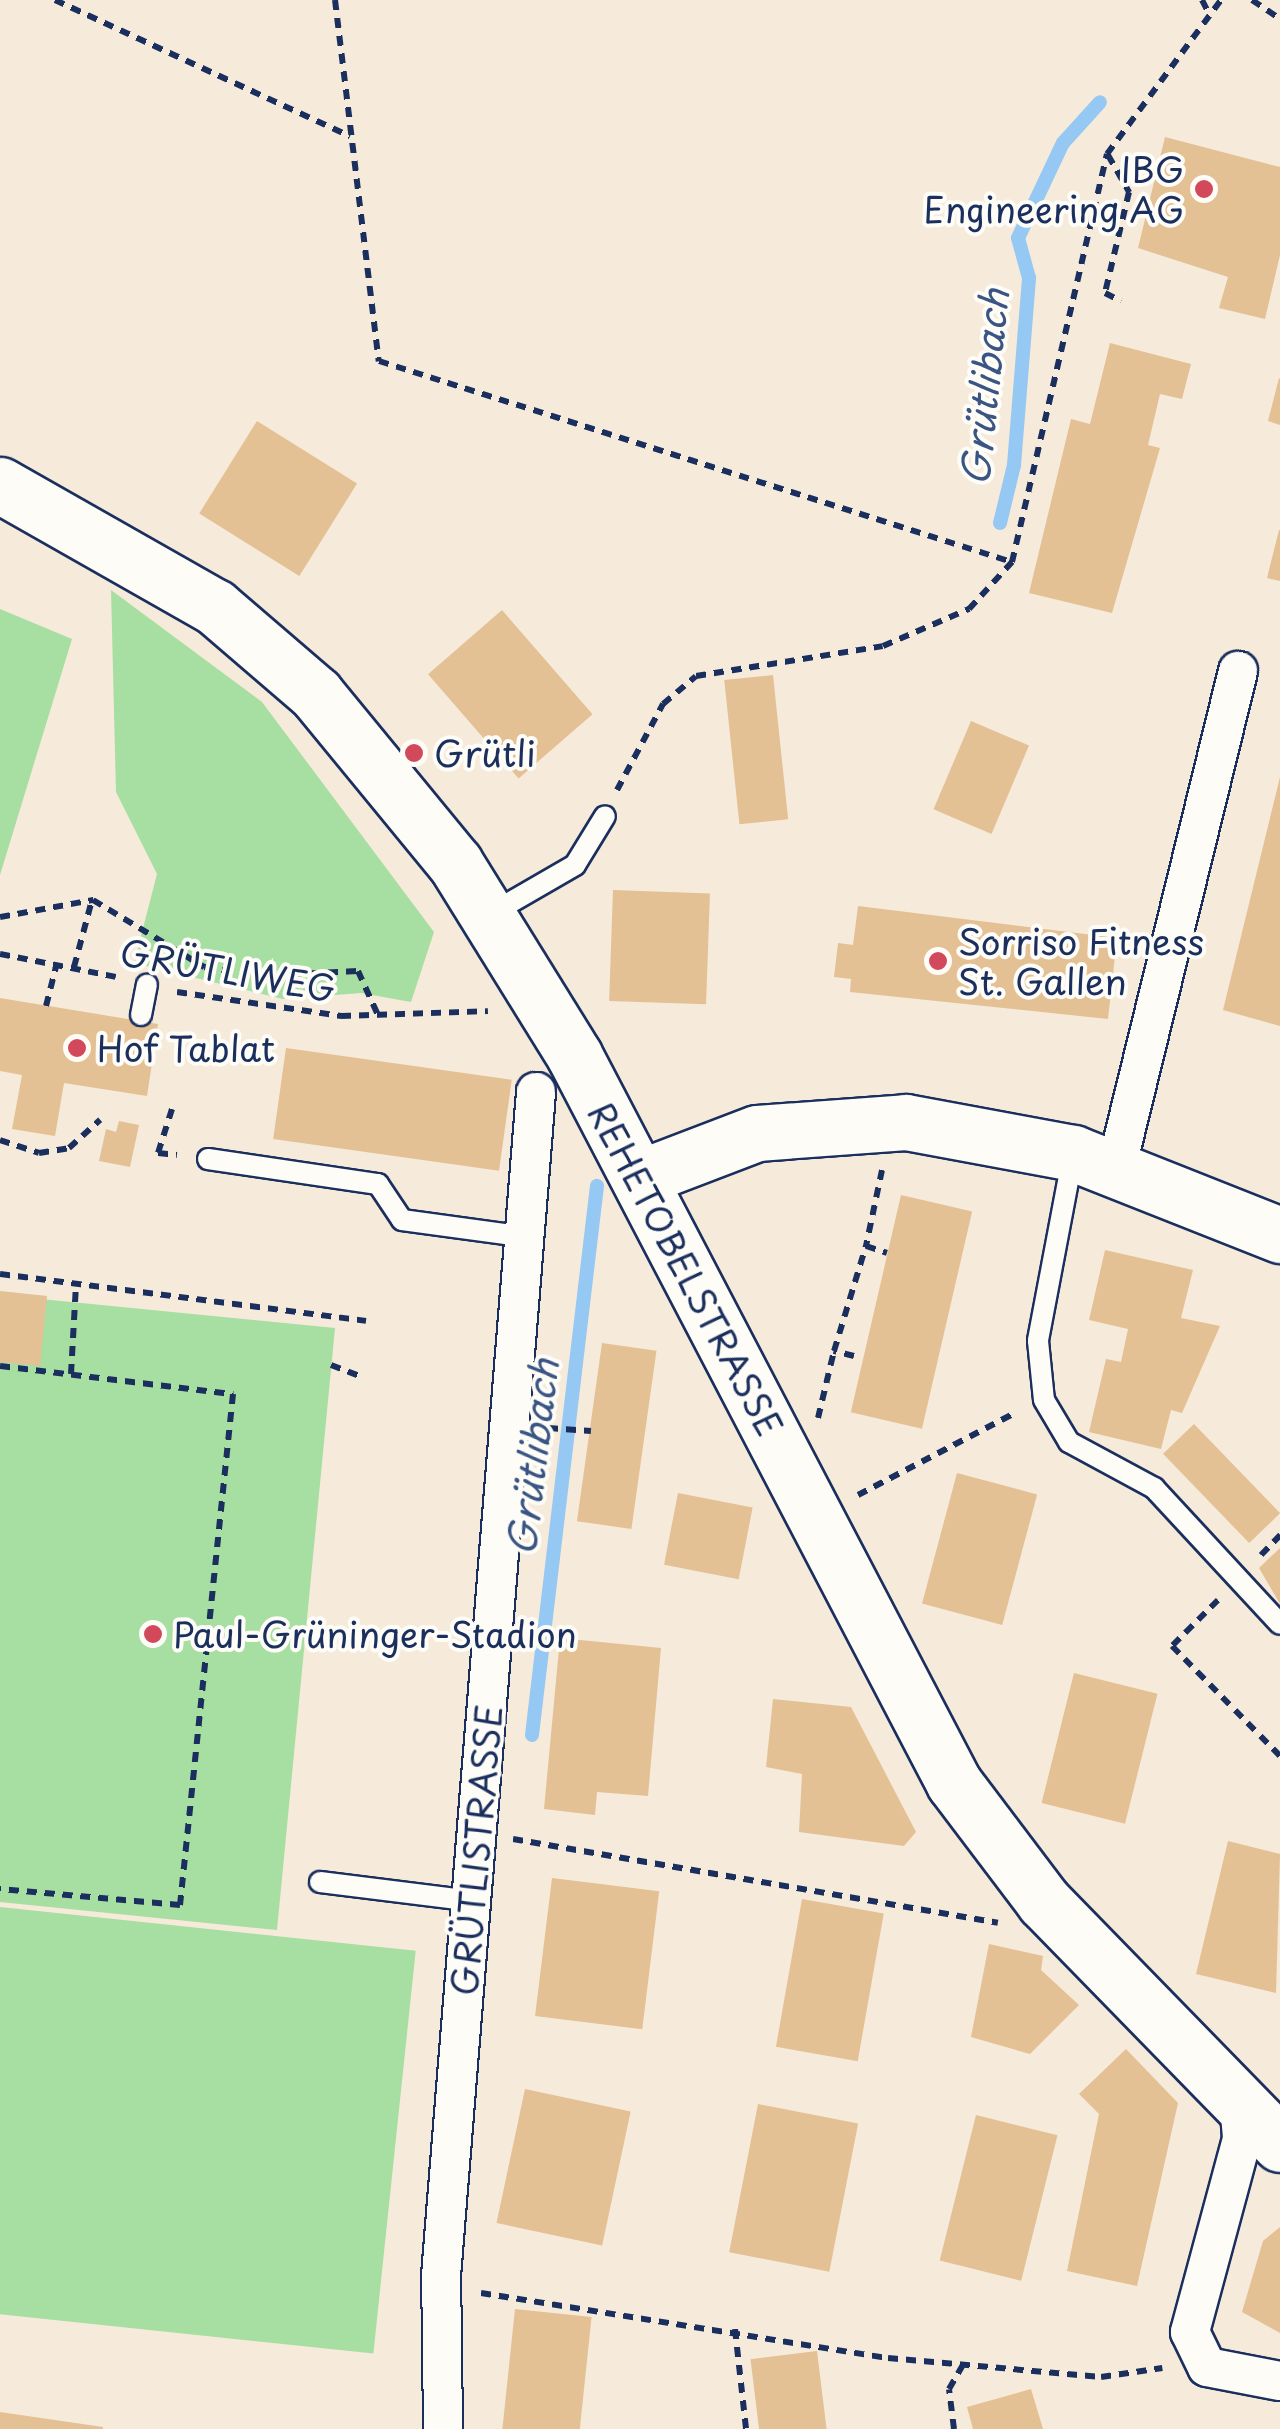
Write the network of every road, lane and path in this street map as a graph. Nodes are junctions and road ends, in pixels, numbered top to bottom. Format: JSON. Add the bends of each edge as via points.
{"nodes":[{"id":1,"x":56,"y":0,"type":"edge"},
{"id":2,"x":335,"y":0,"type":"edge"},
{"id":3,"x":1202,"y":0,"type":"edge"},
{"id":4,"x":1221,"y":0,"type":"edge"},
{"id":5,"x":1252,"y":0,"type":"edge"},
{"id":6,"x":1209,"y":14,"type":"junction"},
{"id":7,"x":1280,"y":18,"type":"edge"},
{"id":8,"x":352,"y":136,"type":"junction"},
{"id":9,"x":1107,"y":154,"type":"junction"},
{"id":10,"x":1120,"y":302,"type":"dead end"},
{"id":11,"x":0,"y":485,"type":"edge"},
{"id":12,"x":1012,"y":562,"type":"junction"},
{"id":13,"x":1238,"y":671,"type":"dead end"},
{"id":14,"x":605,"y":816,"type":"joint"},
{"id":15,"x":92,"y":900,"type":"junction"},
{"id":16,"x":492,"y":913,"type":"junction"},
{"id":17,"x":0,"y":917,"type":"edge"},
{"id":18,"x":0,"y":954,"type":"edge"},
{"id":19,"x":57,"y":963,"type":"junction"},
{"id":20,"x":74,"y":967,"type":"junction"},
{"id":21,"x":147,"y":985,"type":"junction"},
{"id":22,"x":46,"y":1006,"type":"dead end"},
{"id":23,"x":510,"y":1010,"type":"dead end"},
{"id":24,"x":142,"y":1015,"type":"dead end"},
{"id":25,"x":378,"y":1015,"type":"junction"},
{"id":26,"x":536,"y":1092,"type":"dead end"},
{"id":27,"x":172,"y":1109,"type":"dead end"},
{"id":28,"x":100,"y":1120,"type":"dead end"},
{"id":29,"x":160,"y":1131,"type":"dead end"},
{"id":30,"x":0,"y":1140,"type":"edge"},
{"id":31,"x":885,"y":1154,"type":"dead end"},
{"id":32,"x":208,"y":1160,"type":"dead end"},
{"id":33,"x":1095,"y":1161,"type":"junction"},
{"id":34,"x":639,"y":1178,"type":"junction"},
{"id":35,"x":1280,"y":1235,"type":"edge"},
{"id":36,"x":526,"y":1237,"type":"junction"},
{"id":37,"x":866,"y":1246,"type":"junction"},
{"id":38,"x":887,"y":1253,"type":"dead end"},
{"id":39,"x":0,"y":1274,"type":"edge"},
{"id":40,"x":76,"y":1284,"type":"junction"},
{"id":41,"x":366,"y":1321,"type":"dead end"},
{"id":42,"x":834,"y":1351,"type":"junction"},
{"id":43,"x":854,"y":1356,"type":"dead end"},
{"id":44,"x":331,"y":1365,"type":"dead end"},
{"id":45,"x":0,"y":1366,"type":"edge"},
{"id":46,"x":71,"y":1374,"type":"junction"},
{"id":47,"x":362,"y":1377,"type":"dead end"},
{"id":48,"x":825,"y":1395,"type":"dead end"},
{"id":49,"x":1014,"y":1414,"type":"dead end"},
{"id":50,"x":537,"y":1428,"type":"dead end"},
{"id":51,"x":591,"y":1430,"type":"dead end"},
{"id":52,"x":841,"y":1503,"type":"dead end"},
{"id":53,"x":1280,"y":1534,"type":"edge"},
{"id":54,"x":1268,"y":1547,"type":"dead end"},
{"id":55,"x":1238,"y":1581,"type":"junction"},
{"id":56,"x":1280,"y":1624,"type":"edge"},
{"id":57,"x":1280,"y":1756,"type":"edge"},
{"id":58,"x":478,"y":1834,"type":"junction"},
{"id":59,"x":320,"y":1882,"type":"dead end"},
{"id":60,"x":0,"y":1889,"type":"edge"},
{"id":61,"x":472,"y":1901,"type":"junction"},
{"id":62,"x":1013,"y":1925,"type":"dead end"},
{"id":63,"x":1239,"y":2102,"type":"junction"},
{"id":64,"x":1280,"y":2144,"type":"edge"},
{"id":65,"x":475,"y":2292,"type":"dead end"},
{"id":66,"x":735,"y":2329,"type":"junction"},
{"id":67,"x":963,"y":2364,"type":"junction"},
{"id":68,"x":1192,"y":2366,"type":"junction"},
{"id":69,"x":1280,"y":2381,"type":"edge"},
{"id":70,"x":443,"y":2429,"type":"edge"},
{"id":71,"x":746,"y":2429,"type":"edge"},
{"id":72,"x":954,"y":2429,"type":"edge"}],
"edges":[{"from":1,"to":8,"type":"path"},
{"from":2,"to":8,"type":"path"},
{"from":3,"to":6,"type":"path"},
{"from":4,"to":6,"type":"path"},
{"from":5,"to":7,"type":"path"},
{"from":6,"to":9,"type":"path"},
{"from":8,"to":12,"type":"path","via":[[378,360]]},
{"from":9,"to":10,"type":"path","via":[[1130,192],[1106,293]]},
{"from":9,"to":12,"type":"path"},
{"from":11,"to":16,"type":"street","name":"REHETOBELSTRASSE","via":[[215,607],[316,694]]},
{"from":12,"to":14,"type":"path","via":[[969,609],[883,646],[696,676],[663,704]]},
{"from":13,"to":33,"type":"street"},
{"from":14,"to":16,"type":"lane","via":[[575,865]]},
{"from":15,"to":17,"type":"path"},
{"from":15,"to":20,"type":"path"},
{"from":15,"to":25,"type":"path","via":[[204,967],[256,976],[358,971]]},
{"from":16,"to":34,"type":"street","name":"REHETOBELSTRASSE"},
{"from":18,"to":19,"type":"path","name":"GRÜTLIWEG"},
{"from":19,"to":20,"type":"path","name":"GRÜTLIWEG"},
{"from":19,"to":22,"type":"path"},
{"from":20,"to":21,"type":"path","name":"GRÜTLIWEG"},
{"from":21,"to":24,"type":"lane"},
{"from":21,"to":25,"type":"path","name":"GRÜTLIWEG","via":[[270,1010]]},
{"from":23,"to":25,"type":"path","name":"GRÜTLIWEG"},
{"from":26,"to":36,"type":"street","name":"GRÜTLISTRASSE"},
{"from":27,"to":29,"type":"path"},
{"from":28,"to":30,"type":"path","via":[[69,1148],[39,1153]]},
{"from":31,"to":37,"type":"path"},
{"from":32,"to":36,"type":"lane","via":[[378,1184],[402,1220]]},
{"from":33,"to":34,"type":"street","via":[[980,1129],[830,1123],[756,1133]]},
{"from":33,"to":35,"type":"street"},
{"from":33,"to":55,"type":"lane","via":[[1038,1341],[1044,1400],[1068,1442],[1154,1488]]},
{"from":34,"to":63,"type":"street","name":"REHETOBELSTRASSE","via":[[954,1784],[1044,1902]]},
{"from":36,"to":58,"type":"street","name":"GRÜTLISTRASSE"},
{"from":37,"to":38,"type":"path"},
{"from":37,"to":42,"type":"path"},
{"from":39,"to":40,"type":"path"},
{"from":40,"to":41,"type":"path"},
{"from":40,"to":46,"type":"path"},
{"from":42,"to":43,"type":"path"},
{"from":42,"to":48,"type":"path"},
{"from":44,"to":47,"type":"path"},
{"from":45,"to":46,"type":"path"},
{"from":46,"to":60,"type":"path","via":[[233,1394],[180,1906]]},
{"from":49,"to":52,"type":"path"},
{"from":50,"to":51,"type":"path"},
{"from":53,"to":54,"type":"path"},
{"from":55,"to":56,"type":"lane"},
{"from":55,"to":57,"type":"path","via":[[1172,1646]]},
{"from":58,"to":61,"type":"street","name":"GRÜTLISTRASSE"},
{"from":58,"to":62,"type":"path"},
{"from":59,"to":61,"type":"lane"},
{"from":61,"to":70,"type":"street","name":"GRÜTLISTRASSE","via":[[440,2276]]},
{"from":63,"to":64,"type":"street","name":"REHETOBELSTRASSE"},
{"from":63,"to":68,"type":"street","via":[[1242,2140],[1190,2332]]},
{"from":65,"to":66,"type":"path"},
{"from":66,"to":67,"type":"path"},
{"from":66,"to":71,"type":"path"},
{"from":67,"to":68,"type":"path","via":[[1100,2377]]},
{"from":67,"to":72,"type":"path","via":[[948,2389]]},
{"from":68,"to":69,"type":"street"}]}
